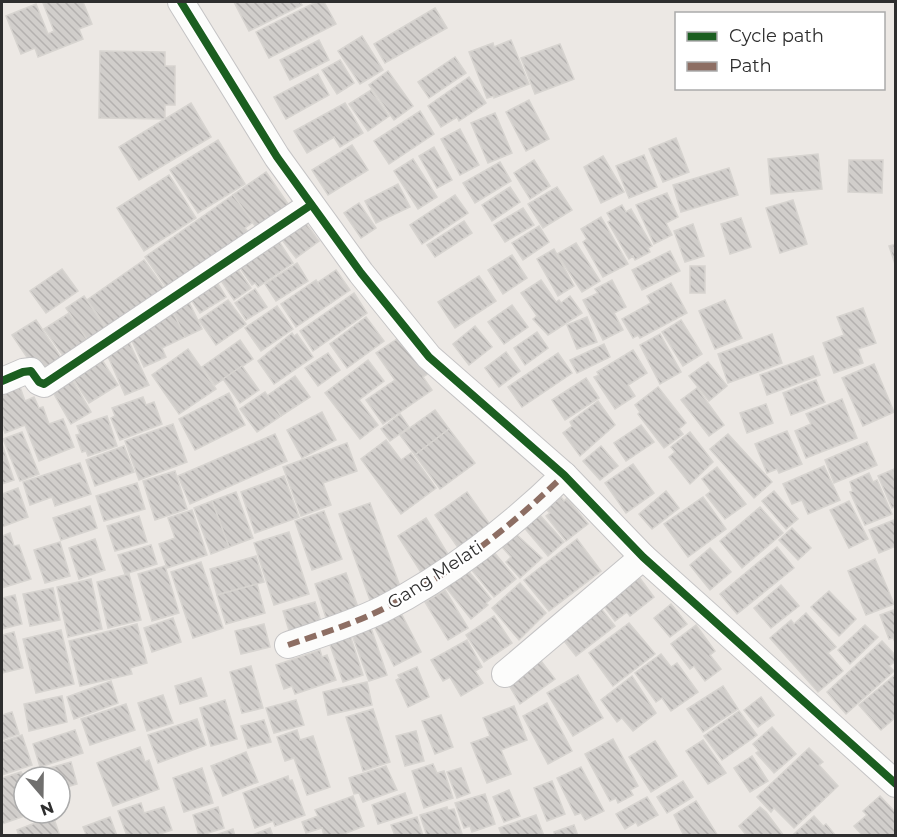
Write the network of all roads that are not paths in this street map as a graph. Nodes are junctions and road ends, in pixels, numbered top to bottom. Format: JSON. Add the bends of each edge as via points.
{"nodes":[{"id":1,"x":181,"y":2,"type":"edge"},
{"id":2,"x":311,"y":205,"type":"junction"},
{"id":3,"x":2,"y":381,"type":"edge"},
{"id":4,"x":564,"y":475,"type":"junction"},
{"id":5,"x":643,"y":557,"type":"junction"},
{"id":6,"x":288,"y":645,"type":"dead end"},
{"id":7,"x":505,"y":674,"type":"dead end"},
{"id":8,"x":896,"y":784,"type":"edge"}],
"edges":[{"from":1,"to":2,"type":"street"},
{"from":2,"to":3,"type":"street","via":[[44,384],[31,371]]},
{"from":2,"to":4,"type":"street","via":[[429,357]]},
{"from":4,"to":5,"type":"street"},
{"from":4,"to":6,"type":"street","name":"Gang Melati","via":[[518,519],[429,582],[383,609]]},
{"from":5,"to":7,"type":"street"},
{"from":5,"to":8,"type":"street"}]}
